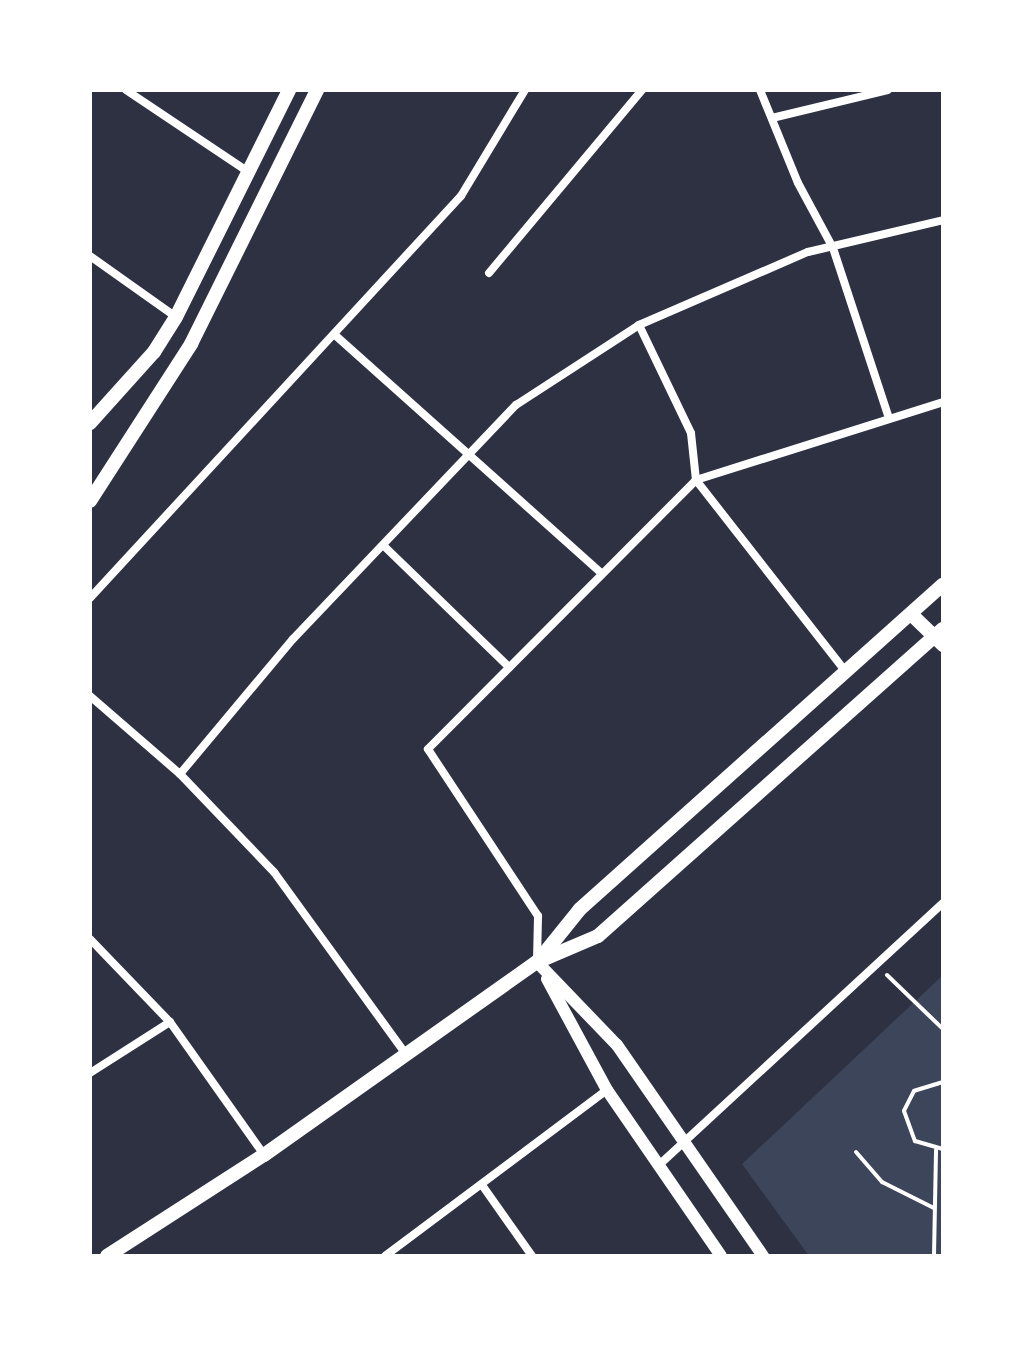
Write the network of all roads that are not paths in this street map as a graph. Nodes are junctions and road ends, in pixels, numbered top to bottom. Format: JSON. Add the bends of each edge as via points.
{"nodes":[{"id":1,"x":126,"y":90,"type":"edge"},
{"id":2,"x":289,"y":90,"type":"edge"},
{"id":3,"x":317,"y":90,"type":"edge"},
{"id":4,"x":525,"y":90,"type":"edge"},
{"id":5,"x":642,"y":90,"type":"edge"},
{"id":6,"x":760,"y":90,"type":"edge"},
{"id":7,"x":888,"y":90,"type":"edge"},
{"id":8,"x":772,"y":118,"type":"junction"},
{"id":9,"x":251,"y":174,"type":"junction"},
{"id":10,"x":943,"y":220,"type":"edge"},
{"id":11,"x":833,"y":248,"type":"junction"},
{"id":12,"x":90,"y":256,"type":"edge"},
{"id":13,"x":489,"y":273,"type":"dead end"},
{"id":14,"x":176,"y":317,"type":"junction"},
{"id":15,"x":639,"y":325,"type":"junction"},
{"id":16,"x":335,"y":335,"type":"junction"},
{"id":17,"x":943,"y":402,"type":"edge"},
{"id":18,"x":889,"y":418,"type":"junction"},
{"id":19,"x":90,"y":423,"type":"edge"},
{"id":20,"x":468,"y":456,"type":"junction"},
{"id":21,"x":696,"y":480,"type":"junction"},
{"id":22,"x":90,"y":501,"type":"edge"},
{"id":23,"x":385,"y":547,"type":"junction"},
{"id":24,"x":602,"y":574,"type":"junction"},
{"id":25,"x":943,"y":586,"type":"edge"},
{"id":26,"x":90,"y":598,"type":"edge"},
{"id":27,"x":911,"y":614,"type":"junction"},
{"id":28,"x":940,"y":637,"type":"edge"},
{"id":29,"x":509,"y":667,"type":"junction"},
{"id":30,"x":846,"y":672,"type":"junction"},
{"id":31,"x":90,"y":696,"type":"edge"},
{"id":32,"x":180,"y":774,"type":"junction"},
{"id":33,"x":943,"y":903,"type":"edge"},
{"id":34,"x":90,"y":939,"type":"edge"},
{"id":35,"x":537,"y":962,"type":"junction"},
{"id":36,"x":170,"y":1022,"type":"junction"},
{"id":37,"x":405,"y":1053,"type":"junction"},
{"id":38,"x":90,"y":1073,"type":"edge"},
{"id":39,"x":607,"y":1090,"type":"junction"},
{"id":40,"x":684,"y":1143,"type":"junction"},
{"id":41,"x":264,"y":1155,"type":"junction"},
{"id":42,"x":659,"y":1165,"type":"junction"},
{"id":43,"x":482,"y":1185,"type":"junction"},
{"id":44,"x":124,"y":1251,"type":"edge"},
{"id":45,"x":107,"y":1256,"type":"edge"},
{"id":46,"x":385,"y":1256,"type":"edge"},
{"id":47,"x":532,"y":1256,"type":"edge"},
{"id":48,"x":721,"y":1256,"type":"edge"},
{"id":49,"x":763,"y":1256,"type":"edge"}],
"edges":[{"from":1,"to":9,"type":"street"},
{"from":2,"to":9,"type":"main road"},
{"from":3,"to":22,"type":"main road","via":[[191,344]]},
{"from":4,"to":16,"type":"street","via":[[461,196]]},
{"from":5,"to":13,"type":"street"},
{"from":6,"to":8,"type":"street"},
{"from":7,"to":8,"type":"street"},
{"from":8,"to":11,"type":"street","via":[[798,183]]},
{"from":9,"to":14,"type":"main road"},
{"from":10,"to":11,"type":"street"},
{"from":11,"to":15,"type":"street","via":[[808,252]]},
{"from":11,"to":18,"type":"street"},
{"from":12,"to":14,"type":"street"},
{"from":14,"to":19,"type":"main road","via":[[154,352]]},
{"from":15,"to":20,"type":"street","via":[[516,405]]},
{"from":15,"to":21,"type":"street","via":[[691,433]]},
{"from":16,"to":20,"type":"street"},
{"from":16,"to":26,"type":"street"},
{"from":17,"to":18,"type":"street"},
{"from":18,"to":21,"type":"street"},
{"from":20,"to":23,"type":"street"},
{"from":20,"to":24,"type":"street"},
{"from":21,"to":24,"type":"street"},
{"from":21,"to":30,"type":"street"},
{"from":23,"to":29,"type":"street"},
{"from":23,"to":32,"type":"street","via":[[293,639]]},
{"from":24,"to":29,"type":"street"},
{"from":25,"to":27,"type":"main road"},
{"from":27,"to":28,"type":"main road"},
{"from":27,"to":30,"type":"main road"},
{"from":28,"to":35,"type":"main road","via":[[598,936]]},
{"from":29,"to":35,"type":"street","via":[[428,749],[538,916]]},
{"from":30,"to":35,"type":"main road","via":[[580,909]]},
{"from":31,"to":32,"type":"street"},
{"from":32,"to":37,"type":"street","via":[[274,872]]},
{"from":33,"to":40,"type":"street"},
{"from":34,"to":36,"type":"street"},
{"from":35,"to":37,"type":"main road"},
{"from":35,"to":39,"type":"street"},
{"from":35,"to":40,"type":"street","via":[[617,1045]]},
{"from":36,"to":38,"type":"street"},
{"from":36,"to":41,"type":"street"},
{"from":37,"to":41,"type":"main road"},
{"from":39,"to":42,"type":"street"},
{"from":39,"to":43,"type":"street"},
{"from":40,"to":42,"type":"street"},
{"from":40,"to":49,"type":"street"},
{"from":41,"to":44,"type":"main road"},
{"from":42,"to":48,"type":"street"},
{"from":43,"to":46,"type":"street"},
{"from":43,"to":47,"type":"street"},
{"from":44,"to":45,"type":"main road"}]}
